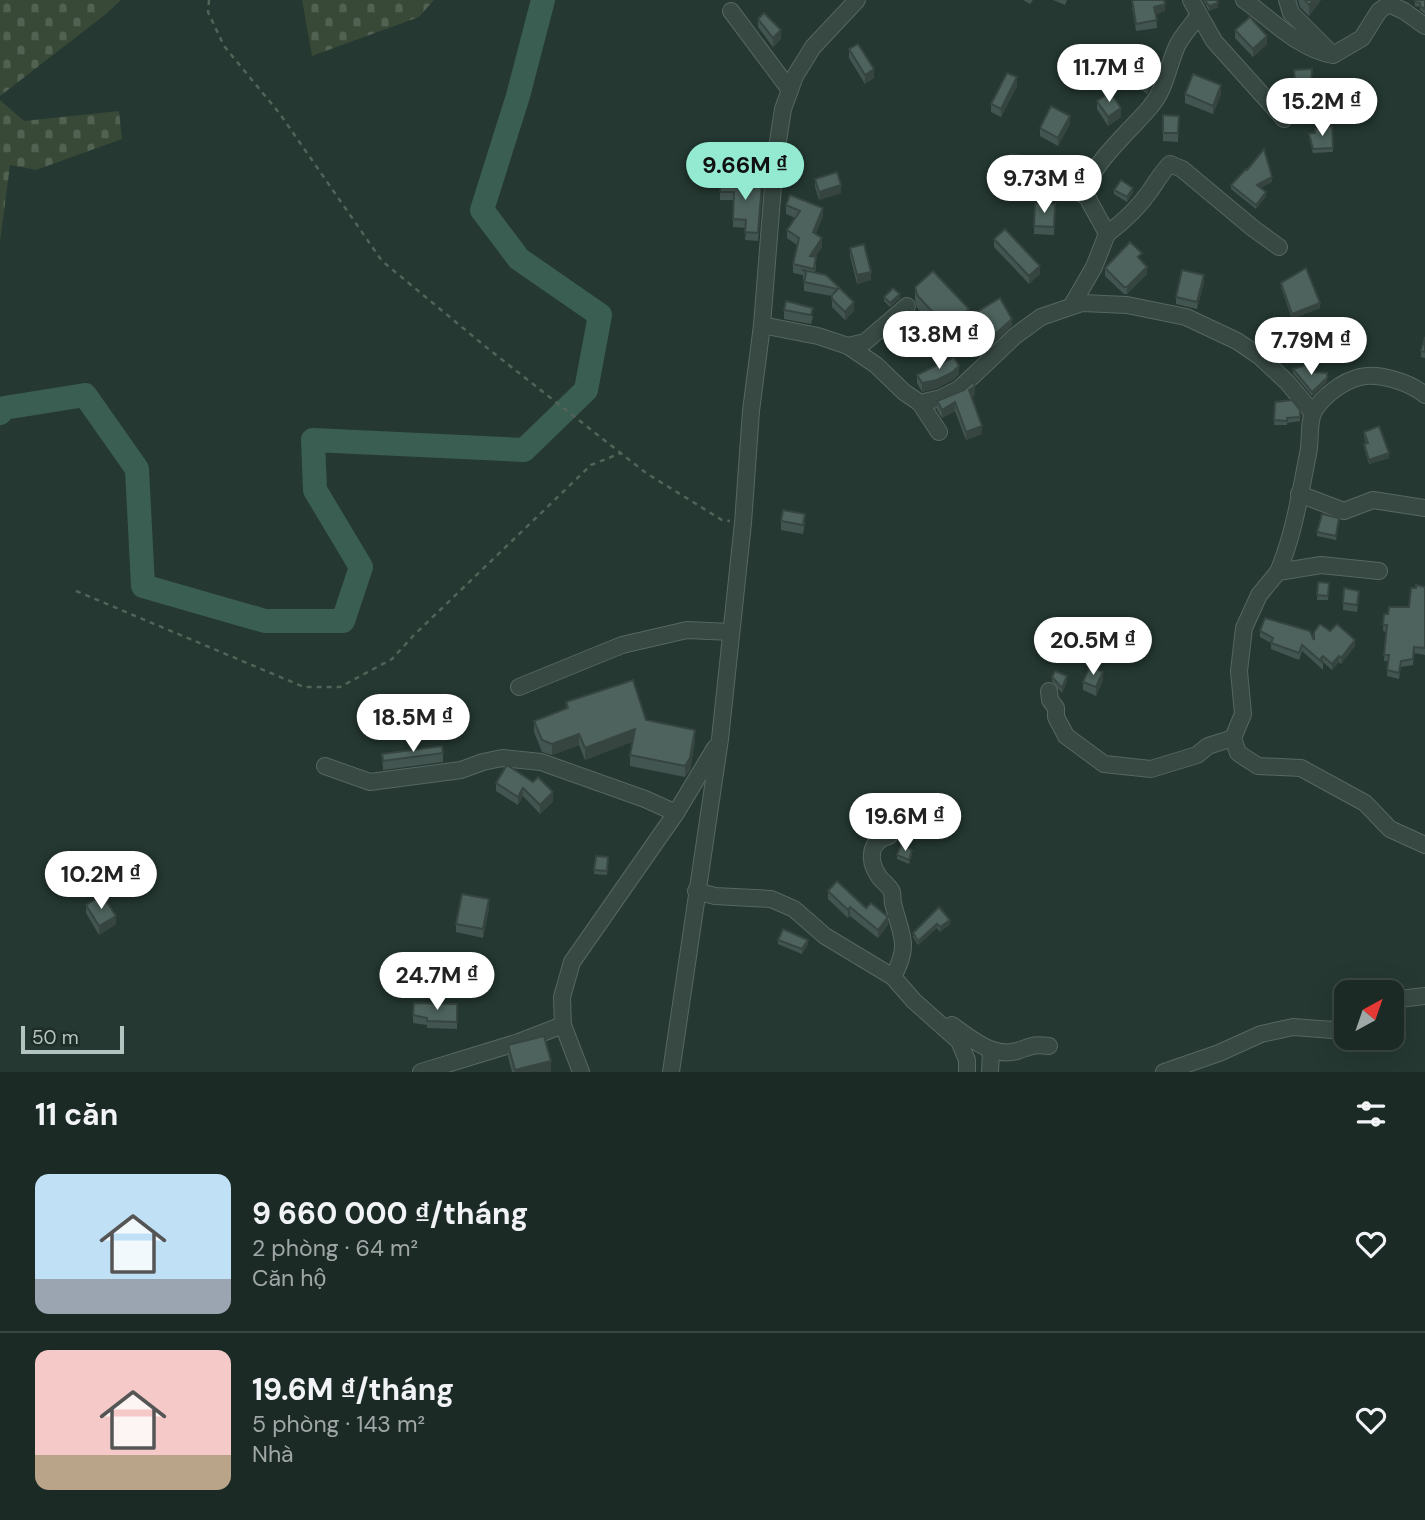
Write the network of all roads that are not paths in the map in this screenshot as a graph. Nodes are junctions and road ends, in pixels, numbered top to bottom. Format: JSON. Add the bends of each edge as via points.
{"nodes":[{"id":1,"x":857,"y":0,"type":"edge"},
{"id":2,"x":1191,"y":0,"type":"edge"},
{"id":3,"x":1244,"y":0,"type":"edge"},
{"id":4,"x":1287,"y":0,"type":"edge"},
{"id":5,"x":731,"y":11,"type":"dead end"},
{"id":6,"x":1199,"y":15,"type":"junction"},
{"id":7,"x":1425,"y":26,"type":"edge"},
{"id":8,"x":1334,"y":55,"type":"junction"},
{"id":9,"x":790,"y":90,"type":"junction"},
{"id":10,"x":1284,"y":119,"type":"dead end"},
{"id":11,"x":1033,"y":172,"type":"dead end"},
{"id":12,"x":1087,"y":197,"type":"junction"},
{"id":13,"x":1107,"y":234,"type":"junction"},
{"id":14,"x":1279,"y":247,"type":"dead end"},
{"id":15,"x":1072,"y":305,"type":"junction"},
{"id":16,"x":907,"y":306,"type":"dead end"},
{"id":17,"x":762,"y":325,"type":"junction"},
{"id":18,"x":848,"y":346,"type":"junction"},
{"id":19,"x":1425,"y":395,"type":"edge"},
{"id":20,"x":920,"y":403,"type":"junction"},
{"id":21,"x":1313,"y":413,"type":"junction"},
{"id":22,"x":939,"y":432,"type":"dead end"},
{"id":23,"x":1299,"y":494,"type":"junction"},
{"id":24,"x":1425,"y":508,"type":"edge"},
{"id":25,"x":1379,"y":571,"type":"dead end"},
{"id":26,"x":1278,"y":572,"type":"junction"},
{"id":27,"x":731,"y":632,"type":"junction"},
{"id":28,"x":519,"y":687,"type":"dead end"},
{"id":29,"x":1049,"y":691,"type":"dead end"},
{"id":30,"x":1233,"y":738,"type":"junction"},
{"id":31,"x":720,"y":739,"type":"junction"},
{"id":32,"x":325,"y":766,"type":"dead end"},
{"id":33,"x":676,"y":813,"type":"junction"},
{"id":34,"x":889,"y":836,"type":"dead end"},
{"id":35,"x":1425,"y":845,"type":"edge"},
{"id":36,"x":696,"y":891,"type":"junction"},
{"id":37,"x":893,"y":977,"type":"junction"},
{"id":38,"x":1425,"y":996,"type":"edge"},
{"id":39,"x":1404,"y":998,"type":"edge"},
{"id":40,"x":914,"y":1001,"type":"junction"},
{"id":41,"x":563,"y":1025,"type":"junction"},
{"id":42,"x":1334,"y":1029,"type":"edge"},
{"id":43,"x":1049,"y":1046,"type":"dead end"},
{"id":44,"x":991,"y":1050,"type":"junction"},
{"id":45,"x":421,"y":1072,"type":"edge"},
{"id":46,"x":581,"y":1072,"type":"edge"},
{"id":47,"x":671,"y":1072,"type":"edge"},
{"id":48,"x":967,"y":1072,"type":"edge"},
{"id":49,"x":990,"y":1072,"type":"edge"},
{"id":50,"x":1164,"y":1072,"type":"edge"}],
"edges":[{"from":1,"to":9,"type":"street","via":[[813,47]]},
{"from":2,"to":6,"type":"street"},
{"from":3,"to":8,"type":"street","via":[[1300,42]]},
{"from":4,"to":8,"type":"street","via":[[1291,13]]},
{"from":5,"to":9,"type":"street"},
{"from":6,"to":10,"type":"street","via":[[1214,41]]},
{"from":6,"to":12,"type":"street","via":[[1177,46],[1153,104],[1112,148],[1086,188]]},
{"from":7,"to":8,"type":"street","via":[[1389,4],[1362,38]]},
{"from":9,"to":17,"type":"street","via":[[775,161]]},
{"from":11,"to":12,"type":"street","via":[[1064,182]]},
{"from":12,"to":13,"type":"street"},
{"from":13,"to":14,"type":"street","via":[[1123,223],[1170,164]]},
{"from":13,"to":15,"type":"street"},
{"from":15,"to":20,"type":"street","via":[[1041,317],[959,389]]},
{"from":15,"to":21,"type":"street","via":[[1127,305],[1186,317],[1259,356]]},
{"from":16,"to":18,"type":"street","via":[[866,342]]},
{"from":17,"to":18,"type":"street"},
{"from":17,"to":27,"type":"street"},
{"from":18,"to":20,"type":"street"},
{"from":19,"to":21,"type":"street","via":[[1414,386],[1361,376],[1330,392]]},
{"from":20,"to":22,"type":"street"},
{"from":21,"to":23,"type":"street"},
{"from":23,"to":24,"type":"street","via":[[1344,511],[1373,500]]},
{"from":23,"to":26,"type":"street","via":[[1295,523]]},
{"from":25,"to":26,"type":"street","via":[[1321,565]]},
{"from":26,"to":30,"type":"street","via":[[1259,594],[1244,628],[1239,671],[1243,714]]},
{"from":27,"to":28,"type":"street","via":[[687,630],[622,645]]},
{"from":27,"to":31,"type":"street"},
{"from":29,"to":30,"type":"street","via":[[1066,736],[1104,764],[1151,769]]},
{"from":30,"to":35,"type":"street","via":[[1238,753],[1258,766],[1301,768],[1365,803],[1390,828]]},
{"from":31,"to":33,"type":"street"},
{"from":31,"to":36,"type":"street"},
{"from":32,"to":33,"type":"street","via":[[370,782],[461,770],[502,758],[541,762]]},
{"from":33,"to":41,"type":"street","via":[[572,962],[562,997]]},
{"from":34,"to":37,"type":"street","via":[[872,849],[872,860],[878,876],[892,891],[904,939]]},
{"from":36,"to":37,"type":"street","via":[[771,899],[794,909],[825,936]]},
{"from":36,"to":47,"type":"street"},
{"from":37,"to":40,"type":"street"},
{"from":38,"to":39,"type":"street"},
{"from":40,"to":44,"type":"street"},
{"from":40,"to":48,"type":"street","via":[[959,1041]]},
{"from":41,"to":45,"type":"street"},
{"from":41,"to":46,"type":"street"},
{"from":42,"to":50,"type":"street","via":[[1293,1027],[1261,1034]]},
{"from":43,"to":44,"type":"street","via":[[1030,1044],[1015,1052]]},
{"from":44,"to":49,"type":"street"}]}
